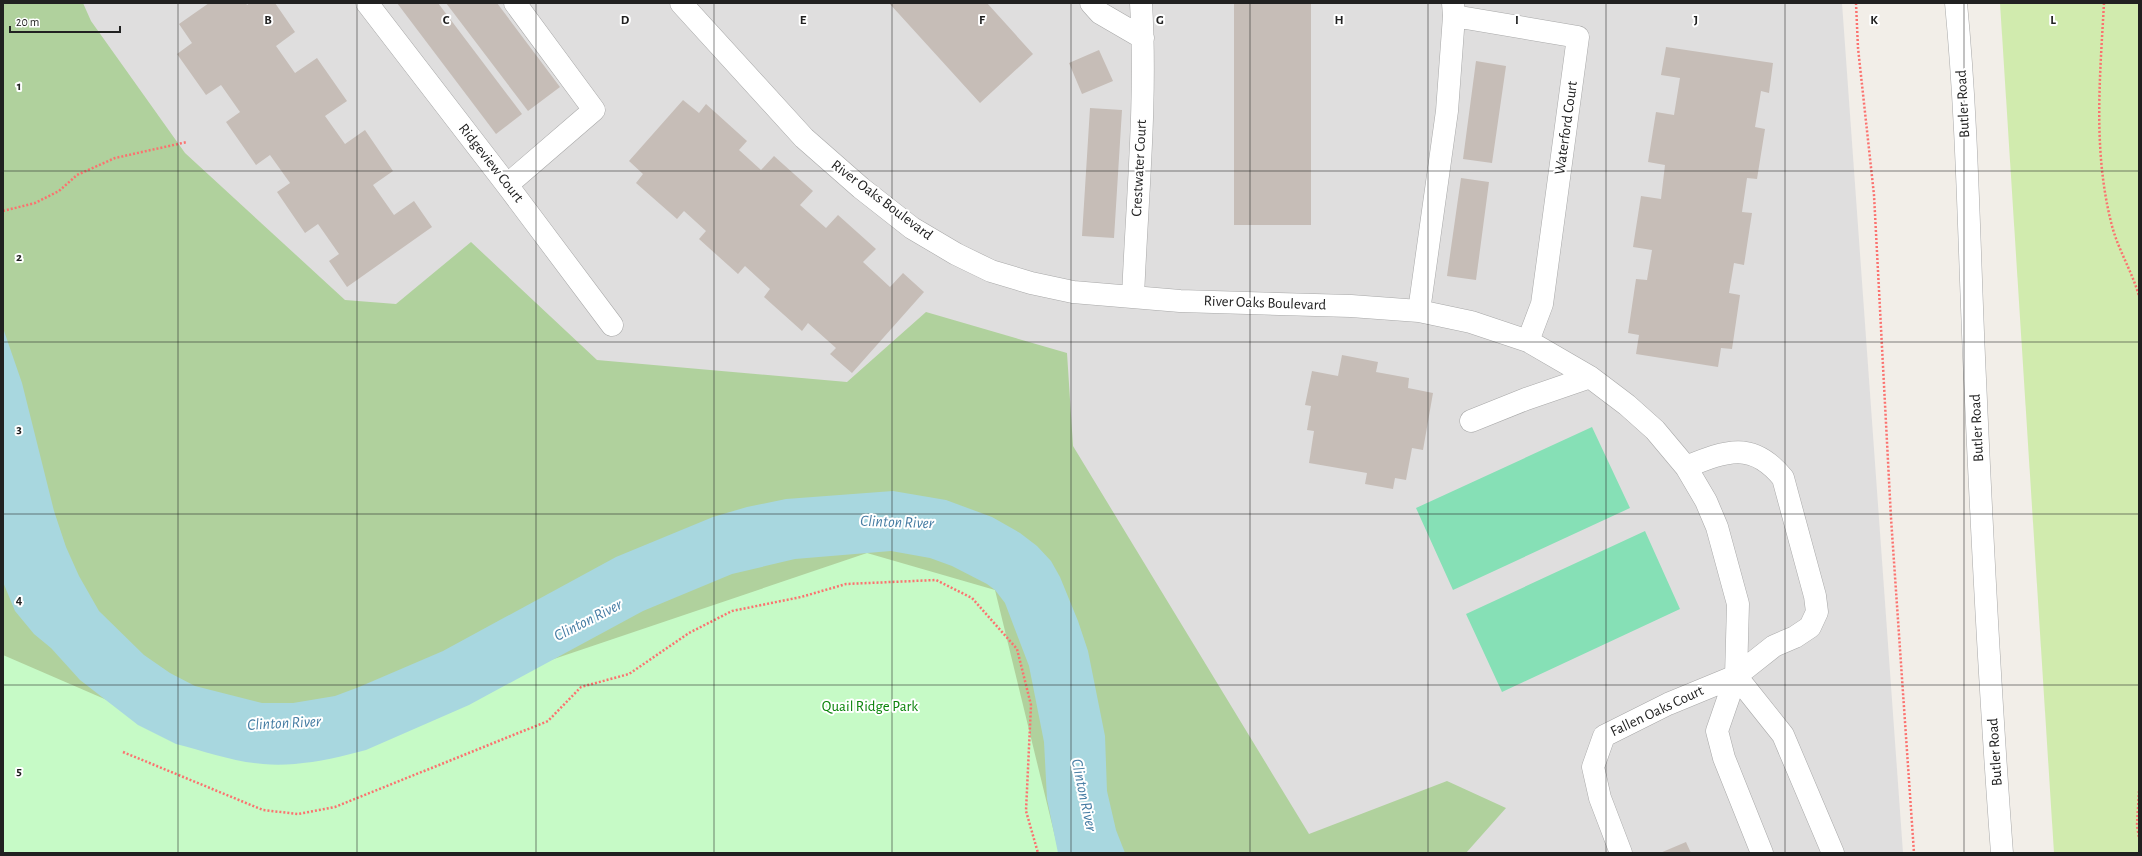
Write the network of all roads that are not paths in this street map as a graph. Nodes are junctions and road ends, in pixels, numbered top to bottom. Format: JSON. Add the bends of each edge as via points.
{"nodes":[{"id":1,"x":367,"y":3,"type":"edge"},
{"id":2,"x":515,"y":3,"type":"edge"},
{"id":3,"x":681,"y":3,"type":"edge"},
{"id":4,"x":1091,"y":3,"type":"edge"},
{"id":5,"x":1141,"y":3,"type":"edge"},
{"id":6,"x":1956,"y":3,"type":"edge"},
{"id":7,"x":1453,"y":9,"type":"edge"},
{"id":8,"x":1143,"y":38,"type":"junction"},
{"id":9,"x":507,"y":184,"type":"junction"},
{"id":10,"x":1133,"y":297,"type":"junction"},
{"id":11,"x":1419,"y":311,"type":"junction"},
{"id":12,"x":612,"y":325,"type":"dead end"},
{"id":13,"x":1528,"y":341,"type":"junction"},
{"id":14,"x":1590,"y":377,"type":"junction"},
{"id":15,"x":1471,"y":421,"type":"dead end"},
{"id":16,"x":1686,"y":467,"type":"junction"},
{"id":17,"x":1736,"y":676,"type":"junction"},
{"id":18,"x":1621,"y":853,"type":"edge"},
{"id":19,"x":1762,"y":853,"type":"edge"},
{"id":20,"x":1833,"y":853,"type":"edge"},
{"id":21,"x":2002,"y":853,"type":"edge"}],
"edges":[{"from":1,"to":9,"type":"street","name":"Ridgeview Court"},
{"from":2,"to":9,"type":"street","via":[[594,110]]},
{"from":3,"to":10,"type":"street","name":"River Oaks Boulevard","via":[[804,138],[912,228],[991,271],[1073,292]]},
{"from":4,"to":8,"type":"street","via":[[1100,13]]},
{"from":5,"to":8,"type":"street","name":"Crestwater Court"},
{"from":6,"to":21,"type":"street","name":"Butler Road","via":[[1964,104],[1991,700]]},
{"from":7,"to":11,"type":"street","name":"Waterford Court","via":[[1446,111]]},
{"from":7,"to":13,"type":"street","name":"Waterford Court","via":[[1578,37],[1542,304]]},
{"from":8,"to":10,"type":"street","name":"Crestwater Court","via":[[1142,132]]},
{"from":9,"to":12,"type":"street","name":"Ridgeview Court"},
{"from":10,"to":11,"type":"street","name":"River Oaks Boulevard"},
{"from":11,"to":13,"type":"street","name":"River Oaks Boulevard","via":[[1471,322]]},
{"from":13,"to":14,"type":"street","name":"River Oaks Boulevard"},
{"from":14,"to":15,"type":"street"},
{"from":14,"to":16,"type":"street","name":"River Oaks Boulevard","via":[[1655,430]]},
{"from":16,"to":17,"type":"street","name":"River Oaks Boulevard","via":[[1706,501],[1717,527],[1738,604]]},
{"from":16,"to":17,"type":"street","name":"Fallen Oaks Court","via":[[1715,456],[1736,453],[1755,454],[1772,464],[1783,478],[1815,596],[1817,612],[1810,627],[1774,646]]},
{"from":17,"to":18,"type":"street","name":"Fallen Oaks Court","via":[[1668,704],[1604,736],[1593,767],[1600,798]]},
{"from":17,"to":19,"type":"street","name":"River Oaks Boulevard","via":[[1717,731],[1724,758]]},
{"from":17,"to":20,"type":"street","via":[[1783,735]]}]}
